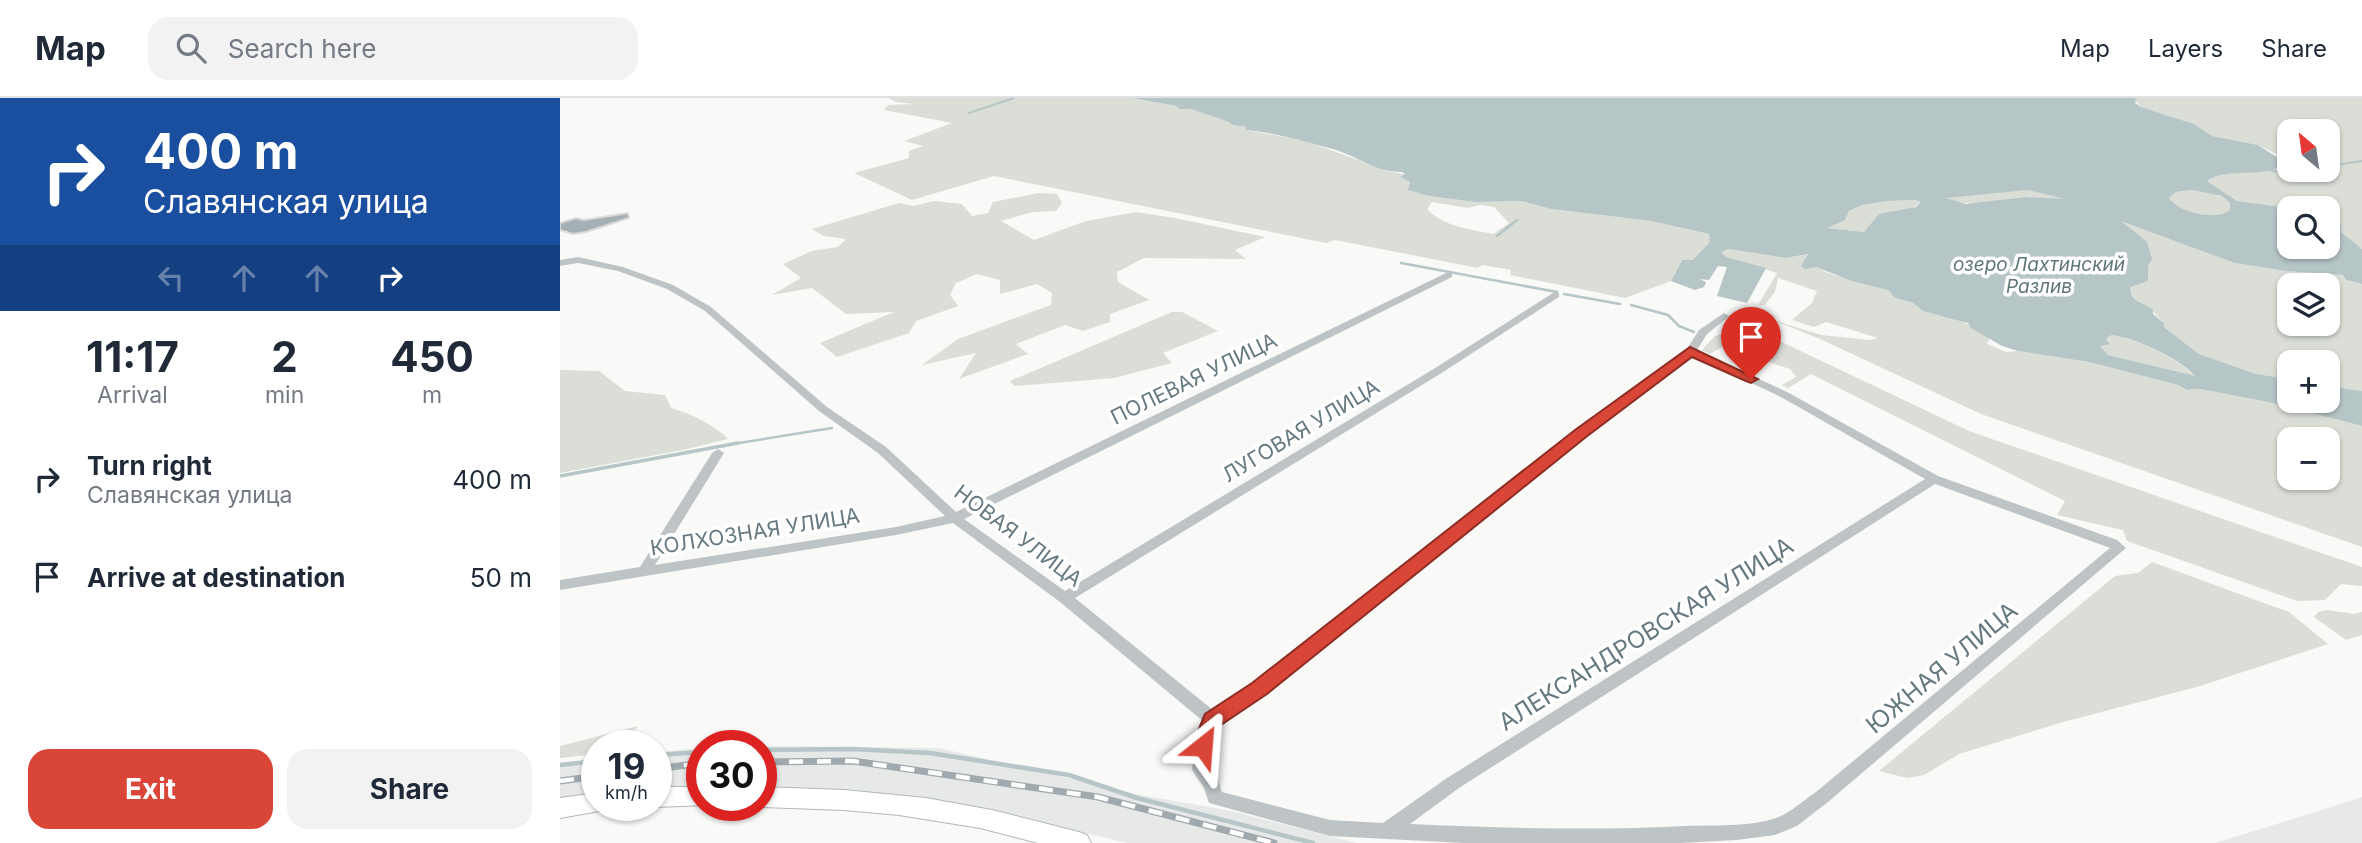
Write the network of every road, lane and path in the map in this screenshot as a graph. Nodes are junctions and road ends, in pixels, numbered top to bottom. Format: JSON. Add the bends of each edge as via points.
{"nodes":[{"id":1,"x":578,"y":260,"type":"joint"},
{"id":2,"x":560,"y":263,"type":"edge"},
{"id":3,"x":1449,"y":275,"type":"dead end"},
{"id":4,"x":1556,"y":295,"type":"dead end"},
{"id":5,"x":1724,"y":316,"type":"dead end"},
{"id":6,"x":1690,"y":351,"type":"junction"},
{"id":7,"x":718,"y":453,"type":"dead end"},
{"id":8,"x":1934,"y":479,"type":"junction"},
{"id":9,"x":956,"y":518,"type":"junction"},
{"id":10,"x":644,"y":572,"type":"junction"},
{"id":11,"x":560,"y":585,"type":"edge"},
{"id":12,"x":1065,"y":598,"type":"junction"},
{"id":13,"x":1213,"y":720,"type":"junction"},
{"id":14,"x":777,"y":797,"type":"edge"},
{"id":15,"x":581,"y":805,"type":"edge"},
{"id":16,"x":560,"y":807,"type":"edge"},
{"id":17,"x":1791,"y":820,"type":"joint"},
{"id":18,"x":1386,"y":831,"type":"junction"},
{"id":19,"x":1079,"y":843,"type":"edge"}],
"edges":[{"from":1,"to":2,"type":"street"},
{"from":1,"to":9,"type":"street","name":"НОВАЯ УЛИЦА","via":[[620,269],[708,309],[823,410],[882,450]]},
{"from":3,"to":9,"type":"street","name":"ПОЛЕВАЯ УЛИЦА"},
{"from":4,"to":12,"type":"street","name":"ЛУГОВАЯ УЛИЦА"},
{"from":5,"to":6,"type":"street","via":[[1703,332]]},
{"from":6,"to":8,"type":"street","via":[[1785,395]]},
{"from":6,"to":13,"type":"street","via":[[1259,689]]},
{"from":7,"to":10,"type":"street"},
{"from":8,"to":17,"type":"street","name":"ЮЖНАЯ УЛИЦА","via":[[2119,548]]},
{"from":8,"to":18,"type":"street","name":"АЛЕКСАНДРОВСКАЯ УЛИЦА","via":[[1453,783]]},
{"from":9,"to":10,"type":"street","name":"КОЛХОЗНАЯ УЛИЦА"},
{"from":9,"to":12,"type":"street","name":"НОВАЯ УЛИЦА"},
{"from":10,"to":11,"type":"street","name":"КОЛХОЗНАЯ УЛИЦА"},
{"from":12,"to":13,"type":"street","name":"НОВАЯ УЛИЦА"},
{"from":13,"to":18,"type":"street","via":[[1203,746],[1201,770],[1215,798],[1330,828]]},
{"from":14,"to":19,"type":"main road","via":[[924,809]]},
{"from":15,"to":16,"type":"main road"},
{"from":17,"to":18,"type":"street","via":[[1737,832],[1636,837],[1527,838]]}]}
